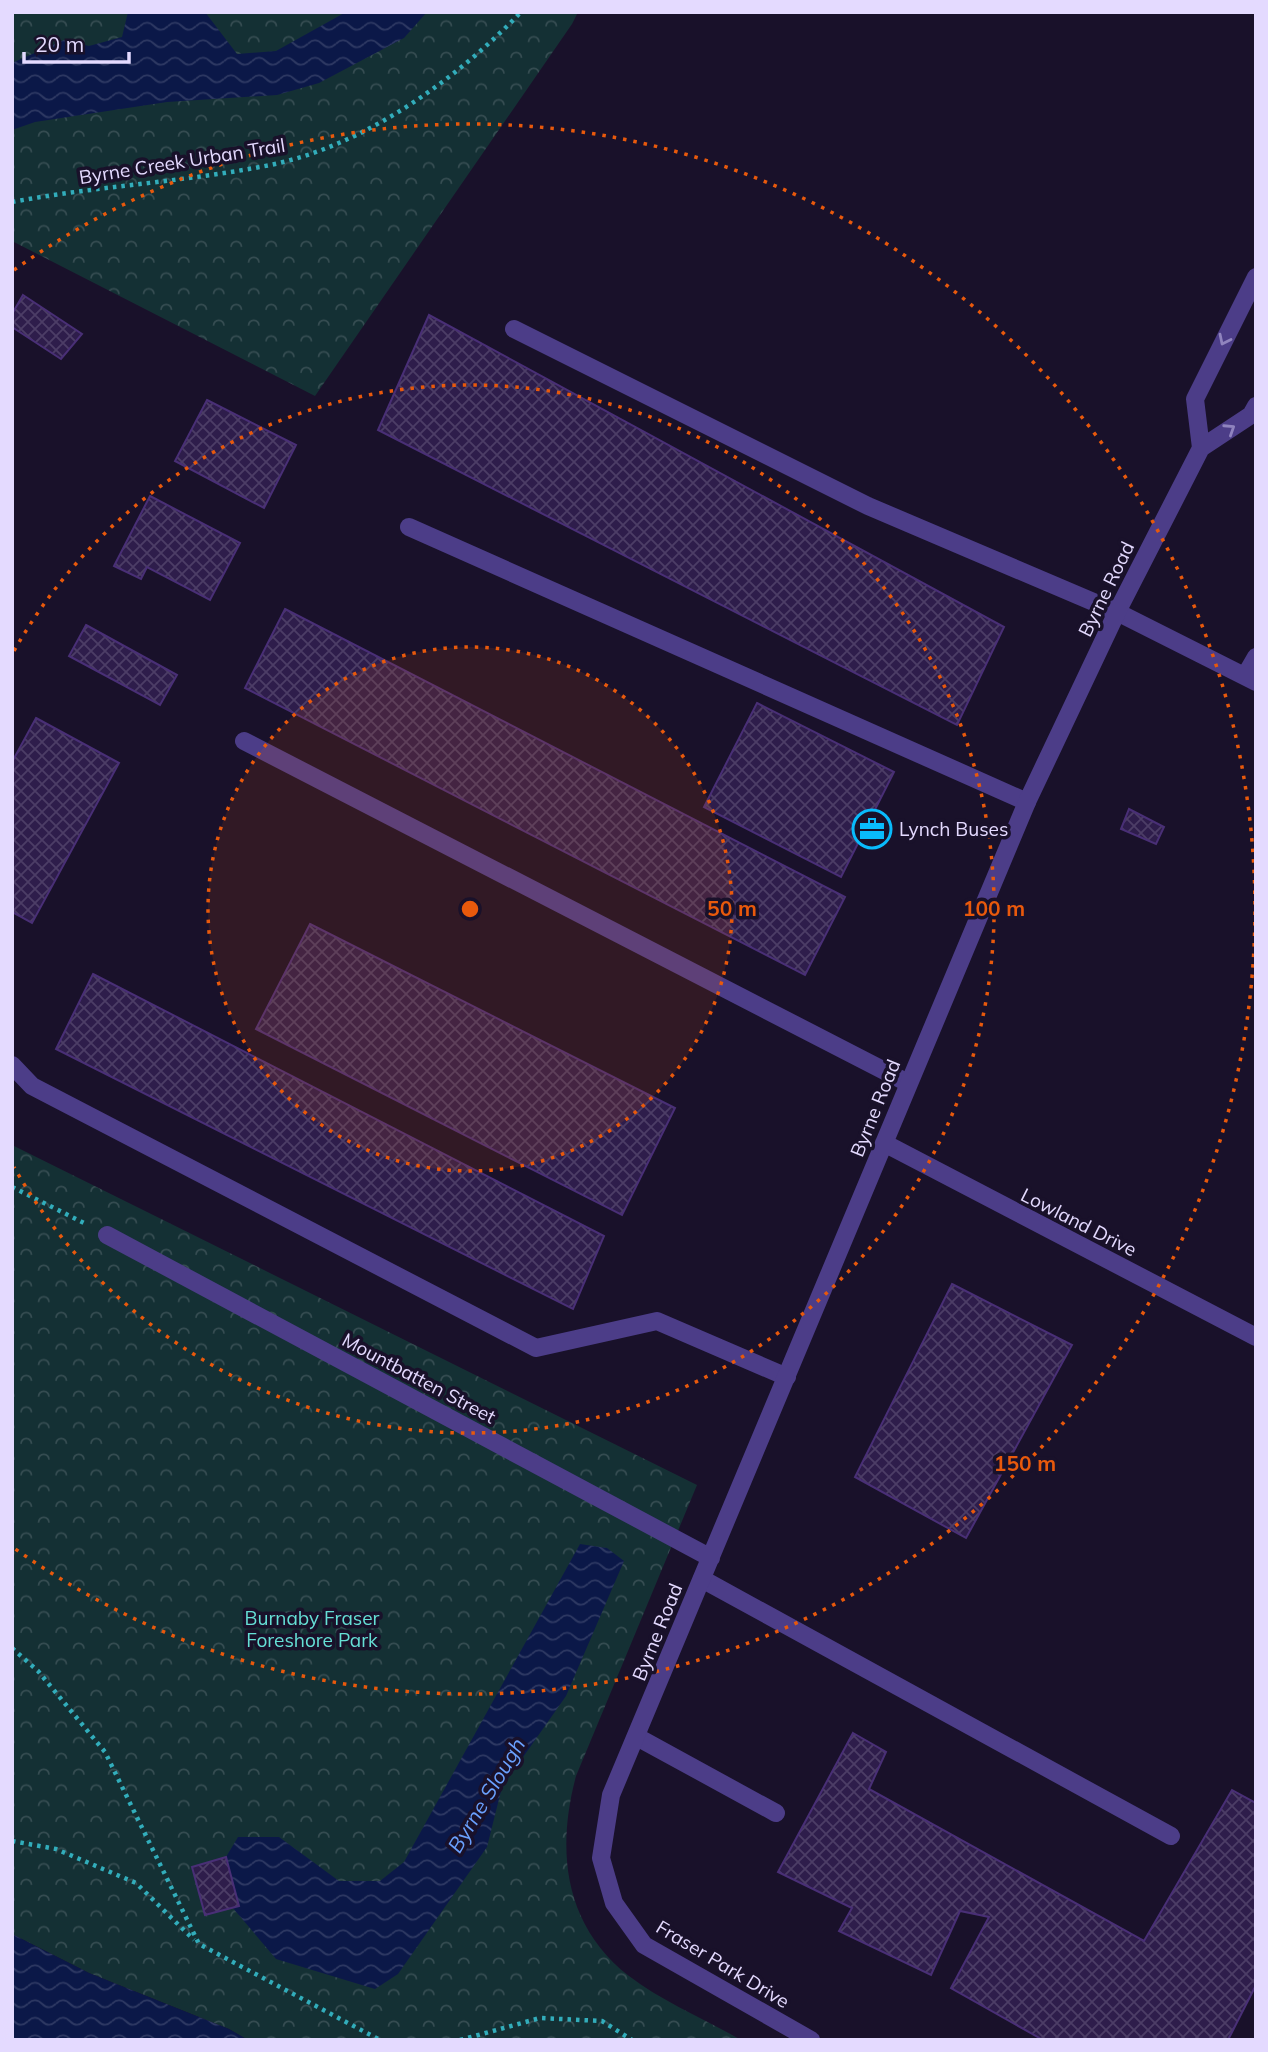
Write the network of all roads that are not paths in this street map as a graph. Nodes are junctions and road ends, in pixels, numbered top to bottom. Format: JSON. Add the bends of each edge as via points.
{"nodes":[{"id":1,"x":1256,"y":277,"type":"edge"},
{"id":2,"x":514,"y":329,"type":"dead end"},
{"id":3,"x":1256,"y":406,"type":"edge"},
{"id":4,"x":1200,"y":448,"type":"junction"},
{"id":5,"x":409,"y":527,"type":"dead end"},
{"id":6,"x":1117,"y":612,"type":"junction"},
{"id":7,"x":1256,"y":657,"type":"edge"},
{"id":8,"x":1250,"y":679,"type":"edge"},
{"id":9,"x":244,"y":741,"type":"dead end"},
{"id":10,"x":1027,"y":802,"type":"junction"},
{"id":11,"x":12,"y":1065,"type":"edge"},
{"id":12,"x":908,"y":1083,"type":"junction"},
{"id":13,"x":884,"y":1143,"type":"junction"},
{"id":14,"x":107,"y":1235,"type":"road end"},
{"id":15,"x":1256,"y":1337,"type":"edge"},
{"id":16,"x":787,"y":1377,"type":"junction"},
{"id":17,"x":711,"y":1558,"type":"junction"},
{"id":18,"x":702,"y":1579,"type":"junction"},
{"id":19,"x":637,"y":1737,"type":"junction"},
{"id":20,"x":611,"y":1795,"type":"joint"},
{"id":21,"x":776,"y":1814,"type":"dead end"},
{"id":22,"x":1171,"y":1836,"type":"dead end"},
{"id":23,"x":811,"y":2040,"type":"edge"}],
"edges":[{"from":1,"to":4,"type":"street","one_way":true,"via":[[1195,399]]},
{"from":2,"to":6,"type":"street","via":[[868,506]]},
{"from":4,"to":3,"type":"street","one_way":true,"via":[[1251,415]]},
{"from":4,"to":6,"type":"street","name":"Byrne Road"},
{"from":5,"to":10,"type":"street"},
{"from":6,"to":8,"type":"street"},
{"from":6,"to":10,"type":"street","name":"Byrne Road"},
{"from":7,"to":8,"type":"street"},
{"from":9,"to":12,"type":"street"},
{"from":10,"to":12,"type":"street","name":"Byrne Road"},
{"from":11,"to":16,"type":"street","via":[[32,1086],[536,1348],[657,1321]]},
{"from":12,"to":13,"type":"street","name":"Byrne Road"},
{"from":13,"to":15,"type":"street","name":"Lowland Drive"},
{"from":13,"to":16,"type":"street","name":"Byrne Road"},
{"from":14,"to":17,"type":"street","name":"Mountbatten Street"},
{"from":16,"to":17,"type":"street","name":"Byrne Road"},
{"from":17,"to":18,"type":"street","name":"Byrne Road"},
{"from":18,"to":19,"type":"street","name":"Byrne Road"},
{"from":18,"to":22,"type":"street"},
{"from":19,"to":20,"type":"street","name":"Byrne Road"},
{"from":19,"to":21,"type":"street"},
{"from":20,"to":23,"type":"street","name":"Fraser Park Drive","via":[[601,1858],[614,1903],[644,1945]]}]}
